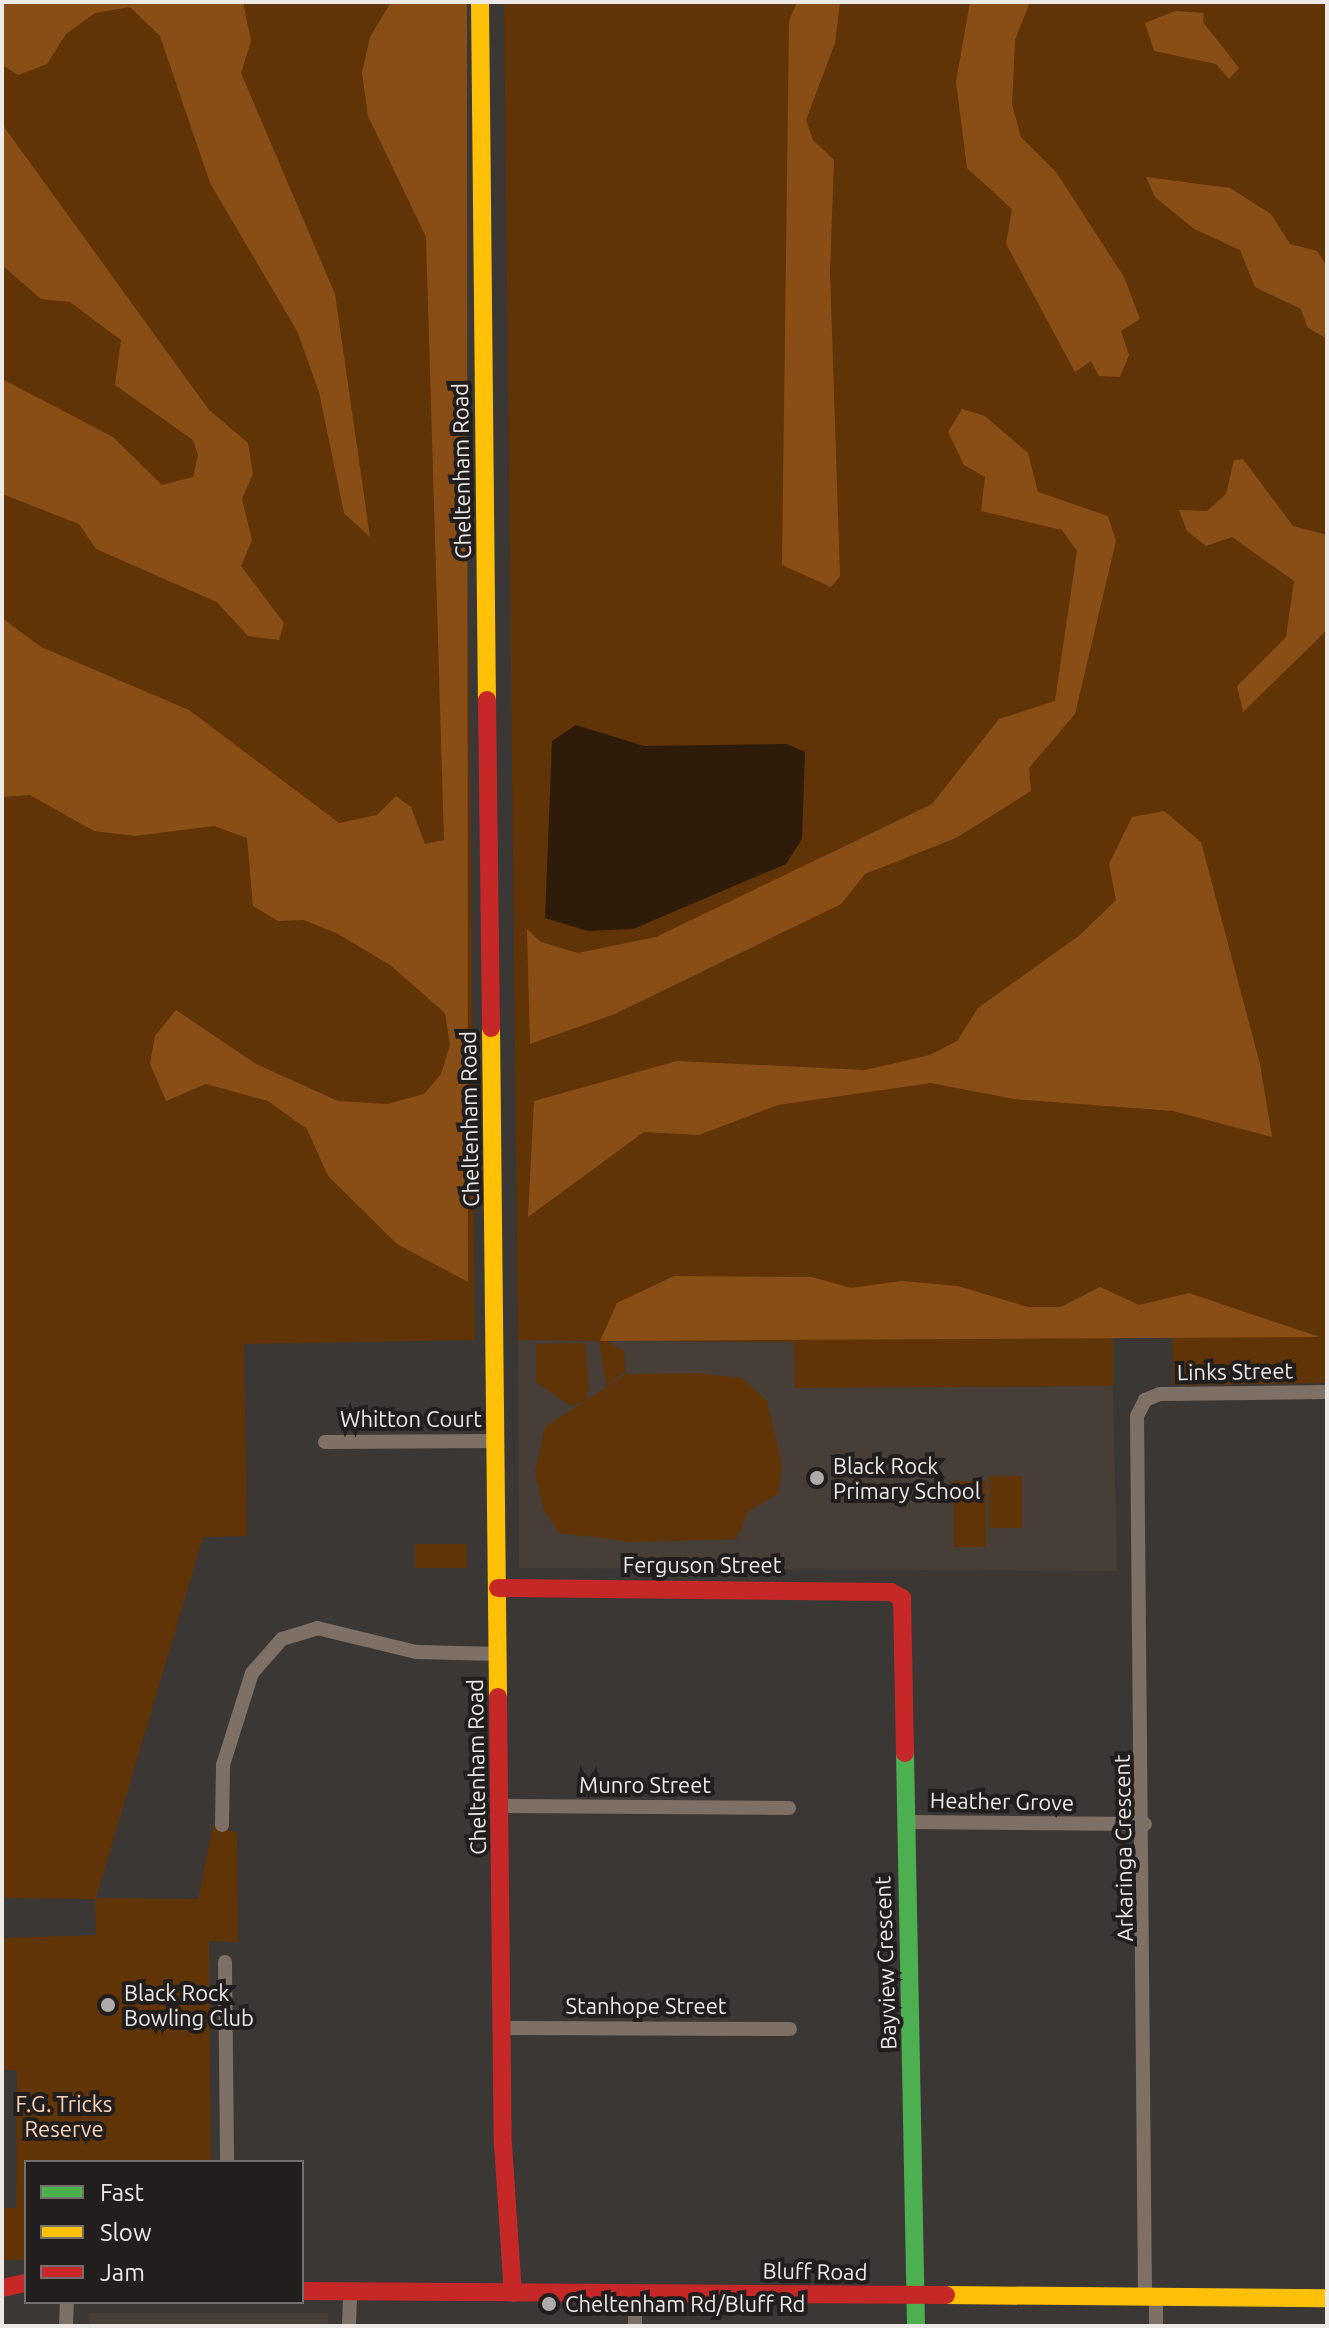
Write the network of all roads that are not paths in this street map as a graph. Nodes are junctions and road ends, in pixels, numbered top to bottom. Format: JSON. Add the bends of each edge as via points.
{"nodes":[{"id":1,"x":480,"y":2,"type":"edge"},
{"id":2,"x":1327,"y":1392,"type":"edge"},
{"id":3,"x":1145,"y":1400,"type":"joint"},
{"id":4,"x":497,"y":1441,"type":"junction"},
{"id":5,"x":325,"y":1442,"type":"dead end"},
{"id":6,"x":498,"y":1588,"type":"junction"},
{"id":7,"x":902,"y":1598,"type":"joint"},
{"id":8,"x":499,"y":1654,"type":"junction"},
{"id":9,"x":501,"y":1806,"type":"junction"},
{"id":10,"x":789,"y":1808,"type":"dead end"},
{"id":11,"x":907,"y":1822,"type":"junction"},
{"id":12,"x":1145,"y":1824,"type":"junction"},
{"id":13,"x":222,"y":1825,"type":"dead end"},
{"id":14,"x":225,"y":1962,"type":"dead end"},
{"id":15,"x":503,"y":2028,"type":"junction"},
{"id":16,"x":790,"y":2029,"type":"dead end"},
{"id":17,"x":227,"y":2160,"type":"edge"},
{"id":18,"x":24,"y":2284,"type":"edge"},
{"id":19,"x":2,"y":2290,"type":"edge"},
{"id":20,"x":304,"y":2291,"type":"edge"},
{"id":21,"x":350,"y":2291,"type":"junction"},
{"id":22,"x":505,"y":2293,"type":"junction"},
{"id":23,"x":635,"y":2293,"type":"junction"},
{"id":24,"x":24,"y":2295,"type":"edge"},
{"id":25,"x":914,"y":2296,"type":"junction"},
{"id":26,"x":1150,"y":2297,"type":"junction"},
{"id":27,"x":1327,"y":2298,"type":"edge"},
{"id":28,"x":67,"y":2304,"type":"edge"},
{"id":29,"x":66,"y":2326,"type":"edge"},
{"id":30,"x":349,"y":2326,"type":"edge"},
{"id":31,"x":635,"y":2326,"type":"edge"},
{"id":32,"x":916,"y":2326,"type":"edge"},
{"id":33,"x":1156,"y":2326,"type":"edge"}],
"edges":[{"from":1,"to":4,"type":"street","name":"Cheltenham Road"},
{"from":2,"to":3,"type":"street","name":"Links Street"},
{"from":3,"to":12,"type":"street","name":"Arkaringa Crescent","via":[[1137,1416]]},
{"from":4,"to":5,"type":"street","name":"Whitton Court"},
{"from":4,"to":6,"type":"street","name":"Cheltenham Road"},
{"from":6,"to":7,"type":"street","name":"Ferguson Street","via":[[876,1591]]},
{"from":6,"to":8,"type":"street","name":"Cheltenham Road"},
{"from":7,"to":11,"type":"street","name":"Bayview Crescent"},
{"from":8,"to":9,"type":"street","name":"Cheltenham Road"},
{"from":8,"to":13,"type":"street","via":[[434,1655],[317,1628],[282,1639],[252,1673],[223,1765]]},
{"from":9,"to":10,"type":"street","name":"Munro Street"},
{"from":9,"to":15,"type":"street","name":"Cheltenham Road"},
{"from":11,"to":12,"type":"street","name":"Heather Grove"},
{"from":11,"to":25,"type":"street","name":"Bayview Crescent"},
{"from":12,"to":26,"type":"street","name":"Arkaringa Crescent"},
{"from":14,"to":17,"type":"street"},
{"from":15,"to":16,"type":"street","name":"Stanhope Street"},
{"from":15,"to":22,"type":"street","name":"Cheltenham Road"},
{"from":18,"to":19,"type":"street"},
{"from":19,"to":24,"type":"street"},
{"from":20,"to":21,"type":"street","name":"Bluff Road"},
{"from":21,"to":22,"type":"street","name":"Bluff Road"},
{"from":21,"to":30,"type":"street"},
{"from":22,"to":23,"type":"street","name":"Bluff Road"},
{"from":23,"to":25,"type":"street","name":"Bluff Road"},
{"from":23,"to":31,"type":"street"},
{"from":25,"to":26,"type":"street","name":"Bluff Road"},
{"from":25,"to":32,"type":"street","name":"Bayview Crescent"},
{"from":26,"to":27,"type":"street","name":"Bluff Road"},
{"from":26,"to":33,"type":"street","name":"Arkaringa Crescent"},
{"from":28,"to":29,"type":"street"}]}
